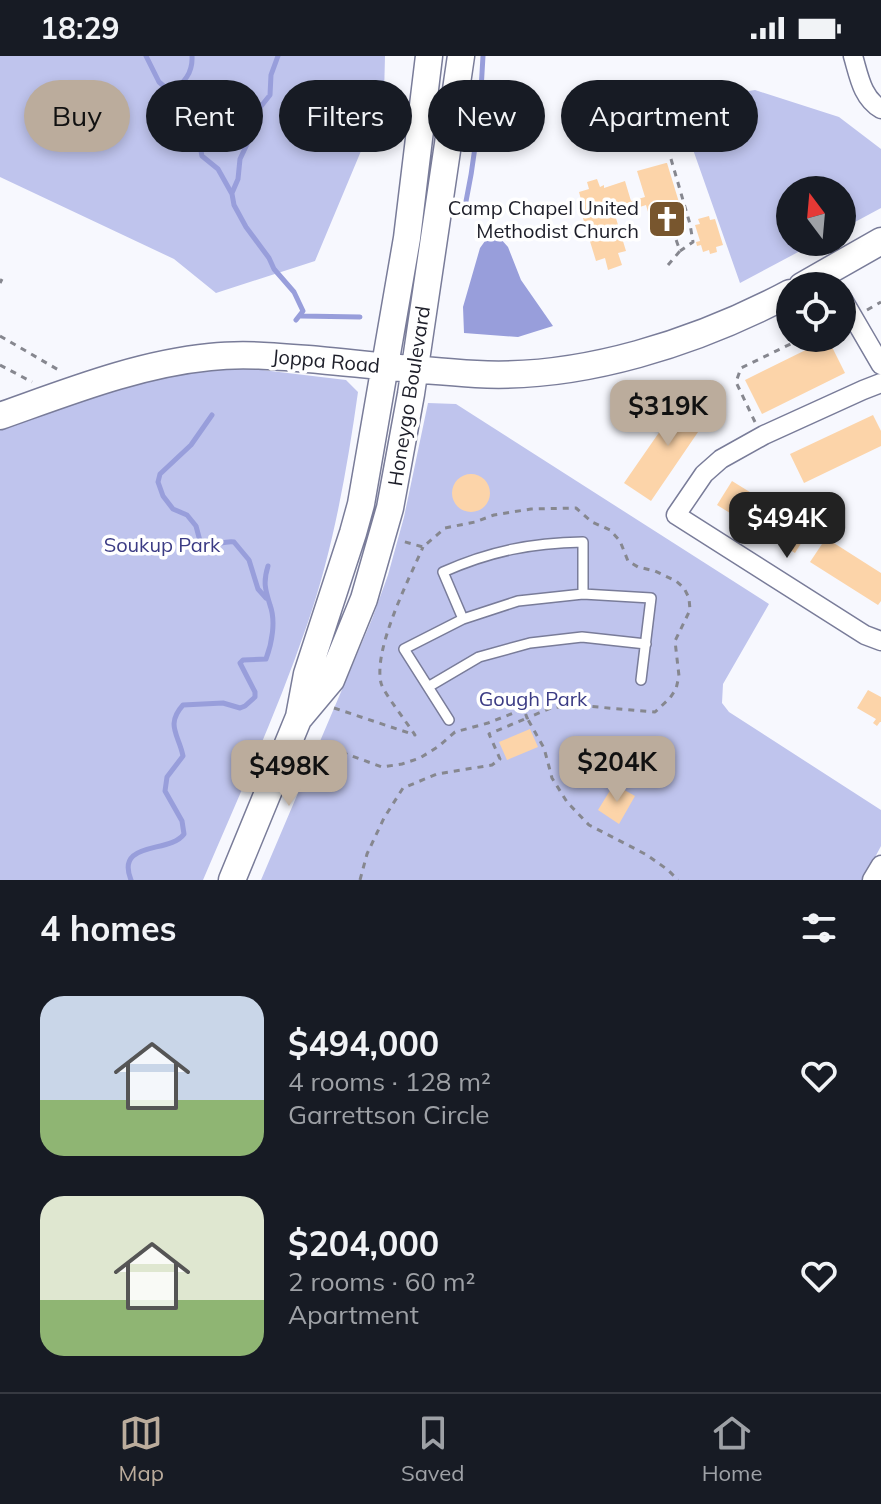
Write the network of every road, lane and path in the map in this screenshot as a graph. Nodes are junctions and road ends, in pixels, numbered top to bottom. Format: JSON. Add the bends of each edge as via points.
{"nodes":[{"id":1,"x":429,"y":56,"type":"edge"},
{"id":2,"x":461,"y":56,"type":"edge"},
{"id":3,"x":853,"y":56,"type":"edge"},
{"id":4,"x":881,"y":109,"type":"edge"},
{"id":5,"x":671,"y":159,"type":"dead end"},
{"id":6,"x":673,"y":231,"type":"dead end"},
{"id":7,"x":881,"y":241,"type":"edge"},
{"id":8,"x":680,"y":251,"type":"junction"},
{"id":9,"x":668,"y":265,"type":"dead end"},
{"id":10,"x":840,"y":272,"type":"edge"},
{"id":11,"x":776,"y":300,"type":"edge"},
{"id":12,"x":881,"y":302,"type":"edge"},
{"id":13,"x":867,"y":310,"type":"dead end"},
{"id":14,"x":856,"y":322,"type":"edge"},
{"id":15,"x":0,"y":336,"type":"edge"},
{"id":16,"x":776,"y":351,"type":"edge"},
{"id":17,"x":0,"y":365,"type":"edge"},
{"id":18,"x":881,"y":365,"type":"edge"},
{"id":19,"x":385,"y":366,"type":"junction"},
{"id":20,"x":415,"y":369,"type":"junction"},
{"id":21,"x":881,"y":383,"type":"edge"},
{"id":22,"x":86,"y":387,"type":"junction"},
{"id":23,"x":50,"y":398,"type":"junction"},
{"id":24,"x":0,"y":416,"type":"edge"},
{"id":25,"x":758,"y":429,"type":"dead end"},
{"id":26,"x":423,"y":547,"type":"dead end"},
{"id":27,"x":583,"y":594,"type":"junction"},
{"id":28,"x":463,"y":619,"type":"junction"},
{"id":29,"x":881,"y":641,"type":"edge"},
{"id":30,"x":646,"y":644,"type":"junction"},
{"id":31,"x":641,"y":680,"type":"dead end"},
{"id":32,"x":428,"y":687,"type":"junction"},
{"id":33,"x":334,"y":708,"type":"dead end"},
{"id":34,"x":506,"y":715,"type":"dead end"},
{"id":35,"x":299,"y":717,"type":"junction"},
{"id":36,"x":449,"y":720,"type":"dead end"},
{"id":37,"x":511,"y":725,"type":"junction"},
{"id":38,"x":881,"y":865,"type":"edge"},
{"id":39,"x":232,"y":880,"type":"edge"},
{"id":40,"x":360,"y":880,"type":"edge"},
{"id":41,"x":678,"y":880,"type":"edge"},
{"id":42,"x":872,"y":880,"type":"edge"}],
"edges":[{"from":1,"to":19,"type":"main road","name":"Honeygo Boulevard"},
{"from":2,"to":20,"type":"main road","name":"Honeygo Boulevard"},
{"from":3,"to":4,"type":"street","via":[[866,97]]},
{"from":5,"to":8,"type":"path","via":[[693,242]]},
{"from":6,"to":8,"type":"path"},
{"from":7,"to":10,"type":"main road"},
{"from":8,"to":9,"type":"path"},
{"from":11,"to":20,"type":"main road","name":"Joppa Road","via":[[683,339],[581,368],[515,375]]},
{"from":12,"to":13,"type":"path"},
{"from":14,"to":18,"type":"street"},
{"from":15,"to":22,"type":"path"},
{"from":16,"to":25,"type":"path","via":[[741,368],[736,382]]},
{"from":17,"to":23,"type":"path"},
{"from":19,"to":20,"type":"main road","name":"Joppa Road"},
{"from":19,"to":22,"type":"main road","name":"Joppa Road","via":[[270,356],[210,357],[146,368]]},
{"from":19,"to":35,"type":"main road","name":"Honeygo Boulevard","via":[[361,504],[307,674]]},
{"from":20,"to":35,"type":"main road","name":"Honeygo Boulevard","via":[[390,508],[364,599],[331,680]]},
{"from":21,"to":29,"type":"street","via":[[721,459],[676,515]]},
{"from":22,"to":23,"type":"main road","name":"Joppa Road"},
{"from":23,"to":24,"type":"main road","name":"Joppa Road"},
{"from":26,"to":33,"type":"path","via":[[381,655],[381,684],[415,735]]},
{"from":27,"to":28,"type":"lane","via":[[518,601]]},
{"from":27,"to":28,"type":"lane","via":[[583,542],[505,549],[443,572]]},
{"from":27,"to":30,"type":"lane","via":[[651,598]]},
{"from":28,"to":32,"type":"lane","via":[[404,649]]},
{"from":30,"to":31,"type":"lane"},
{"from":30,"to":32,"type":"lane","via":[[582,637],[530,643],[479,657]]},
{"from":32,"to":36,"type":"lane"},
{"from":34,"to":37,"type":"path"},
{"from":35,"to":39,"type":"main road","name":"Honeygo Boulevard"},
{"from":37,"to":40,"type":"path","via":[[489,734],[500,759],[492,765],[437,774],[403,788],[367,854]]},
{"from":37,"to":41,"type":"path","via":[[527,718],[544,748],[552,778],[589,825],[647,855]]},
{"from":38,"to":42,"type":"street"}]}
